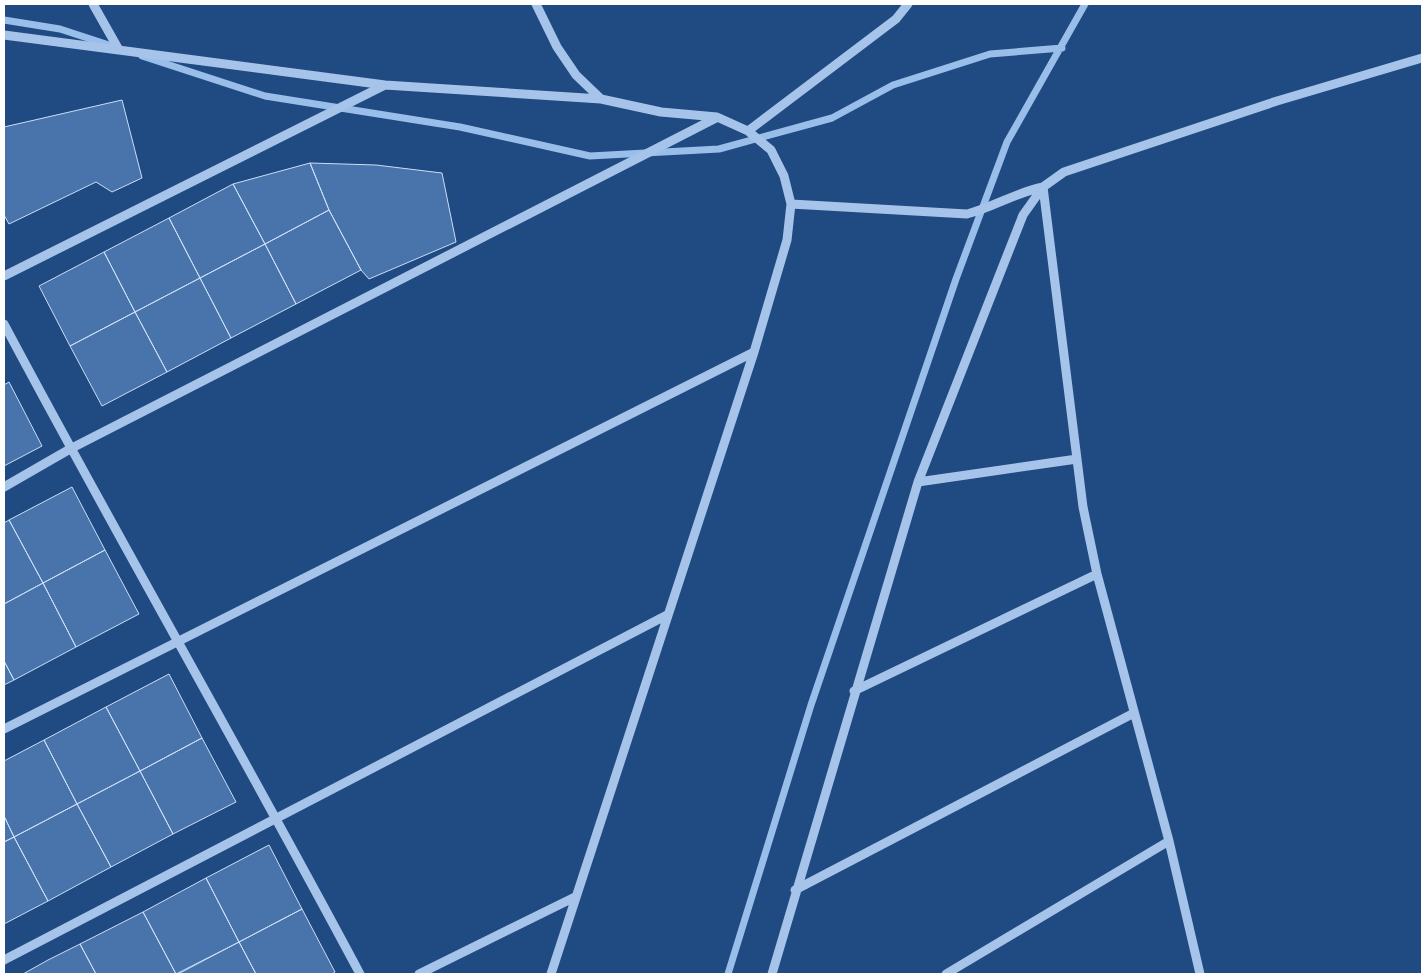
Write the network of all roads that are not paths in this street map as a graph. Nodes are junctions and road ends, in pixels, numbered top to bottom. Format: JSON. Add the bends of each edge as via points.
{"nodes":[{"id":1,"x":537,"y":4,"type":"edge"},
{"id":2,"x":908,"y":4,"type":"edge"},
{"id":3,"x":97,"y":5,"type":"edge"},
{"id":4,"x":4,"y":35,"type":"edge"},
{"id":5,"x":119,"y":50,"type":"junction"},
{"id":6,"x":1422,"y":58,"type":"edge"},
{"id":7,"x":385,"y":85,"type":"junction"},
{"id":8,"x":601,"y":99,"type":"junction"},
{"id":9,"x":717,"y":117,"type":"junction"},
{"id":10,"x":748,"y":132,"type":"junction"},
{"id":11,"x":1043,"y":187,"type":"junction"},
{"id":12,"x":792,"y":204,"type":"junction"},
{"id":13,"x":4,"y":276,"type":"edge"},
{"id":14,"x":4,"y":324,"type":"edge"},
{"id":15,"x":754,"y":352,"type":"junction"},
{"id":16,"x":70,"y":449,"type":"junction"},
{"id":17,"x":1077,"y":459,"type":"junction"},
{"id":18,"x":918,"y":482,"type":"junction"},
{"id":19,"x":4,"y":487,"type":"edge"},
{"id":20,"x":1097,"y":574,"type":"junction"},
{"id":21,"x":666,"y":616,"type":"junction"},
{"id":22,"x":176,"y":641,"type":"junction"},
{"id":23,"x":854,"y":691,"type":"junction"},
{"id":24,"x":1134,"y":712,"type":"junction"},
{"id":25,"x":4,"y":729,"type":"edge"},
{"id":26,"x":277,"y":819,"type":"junction"},
{"id":27,"x":1169,"y":841,"type":"junction"},
{"id":28,"x":795,"y":890,"type":"junction"},
{"id":29,"x":575,"y":897,"type":"junction"},
{"id":30,"x":4,"y":960,"type":"edge"},
{"id":31,"x":360,"y":974,"type":"edge"},
{"id":32,"x":419,"y":974,"type":"edge"},
{"id":33,"x":551,"y":974,"type":"edge"},
{"id":34,"x":772,"y":974,"type":"edge"},
{"id":35,"x":946,"y":974,"type":"edge"},
{"id":36,"x":1200,"y":974,"type":"edge"}],
"edges":[{"from":1,"to":8,"type":"street","via":[[557,47],[576,74]]},
{"from":2,"to":10,"type":"street","via":[[896,19]]},
{"from":3,"to":5,"type":"street"},
{"from":4,"to":5,"type":"street"},
{"from":5,"to":7,"type":"street"},
{"from":6,"to":11,"type":"street","via":[[1277,101],[1064,172]]},
{"from":7,"to":8,"type":"street"},
{"from":7,"to":13,"type":"street"},
{"from":8,"to":9,"type":"street","via":[[661,112]]},
{"from":9,"to":10,"type":"street"},
{"from":9,"to":16,"type":"street"},
{"from":10,"to":12,"type":"street","via":[[771,150],[784,176]]},
{"from":11,"to":12,"type":"street","via":[[1027,190],[989,208],[967,214]]},
{"from":11,"to":17,"type":"street"},
{"from":11,"to":18,"type":"street","via":[[1023,215]]},
{"from":12,"to":15,"type":"street","via":[[787,240]]},
{"from":14,"to":16,"type":"street"},
{"from":15,"to":21,"type":"street"},
{"from":15,"to":22,"type":"street"},
{"from":16,"to":19,"type":"street"},
{"from":16,"to":22,"type":"street"},
{"from":17,"to":18,"type":"street"},
{"from":17,"to":20,"type":"street"},
{"from":18,"to":23,"type":"street"},
{"from":20,"to":23,"type":"street"},
{"from":20,"to":24,"type":"street"},
{"from":21,"to":26,"type":"street"},
{"from":21,"to":29,"type":"street"},
{"from":22,"to":25,"type":"street"},
{"from":22,"to":26,"type":"street"},
{"from":23,"to":28,"type":"street"},
{"from":24,"to":27,"type":"street"},
{"from":24,"to":28,"type":"street"},
{"from":26,"to":30,"type":"street"},
{"from":26,"to":31,"type":"street"},
{"from":27,"to":35,"type":"street"},
{"from":27,"to":36,"type":"street"},
{"from":28,"to":34,"type":"street"},
{"from":29,"to":32,"type":"street"},
{"from":29,"to":33,"type":"street"}]}
